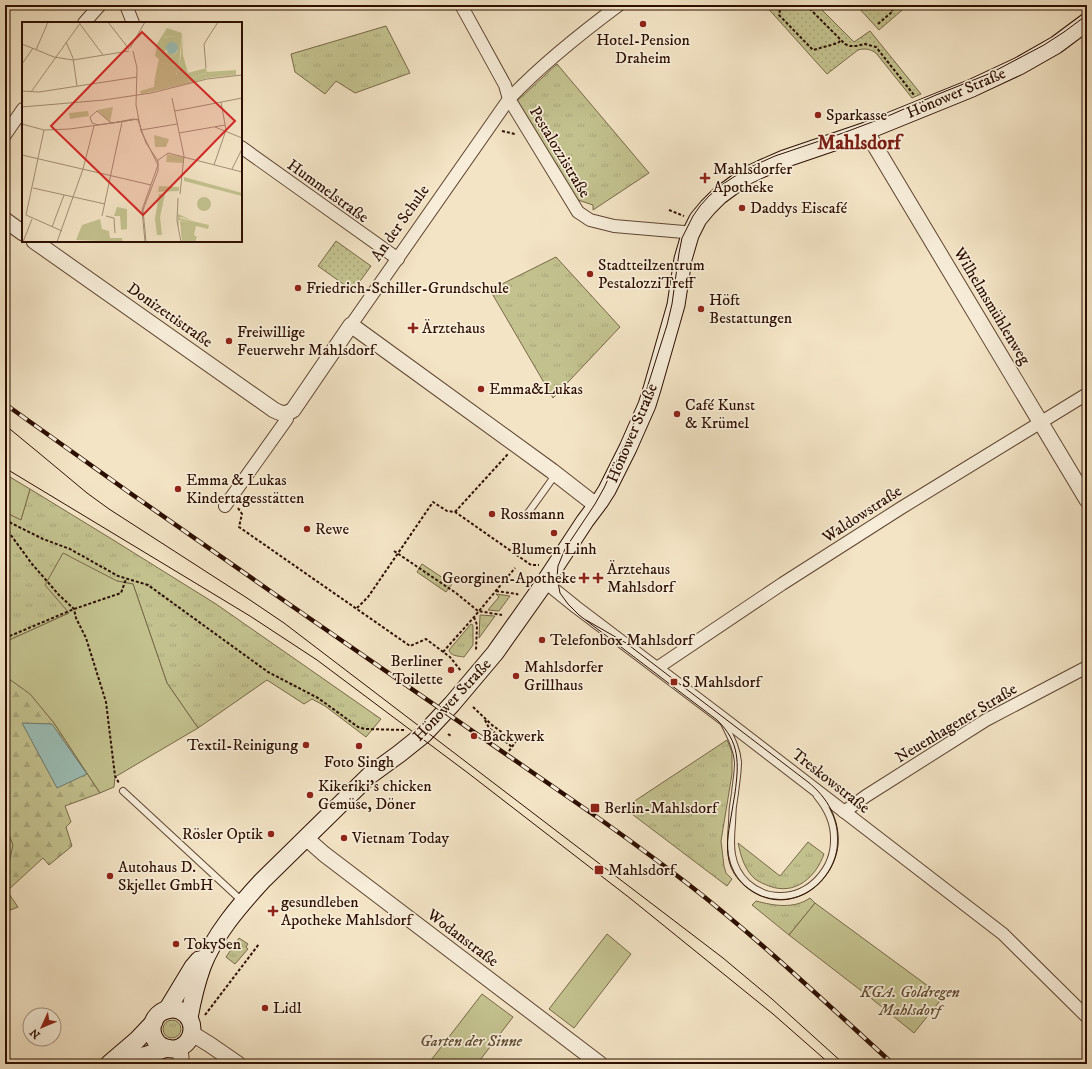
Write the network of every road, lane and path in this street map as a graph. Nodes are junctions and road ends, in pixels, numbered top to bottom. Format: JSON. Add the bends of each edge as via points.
{"nodes":[{"id":1,"x":100,"y":5,"type":"edge"},
{"id":2,"x":126,"y":5,"type":"edge"},
{"id":3,"x":461,"y":5,"type":"edge"},
{"id":4,"x":619,"y":5,"type":"edge"},
{"id":5,"x":781,"y":5,"type":"edge"},
{"id":6,"x":806,"y":5,"type":"edge"},
{"id":7,"x":887,"y":5,"type":"edge"},
{"id":8,"x":85,"y":22,"type":"edge"},
{"id":9,"x":133,"y":22,"type":"edge"},
{"id":10,"x":1087,"y":22,"type":"edge"},
{"id":11,"x":878,"y":24,"type":"dead end"},
{"id":12,"x":841,"y":40,"type":"junction"},
{"id":13,"x":917,"y":98,"type":"dead end"},
{"id":14,"x":509,"y":99,"type":"junction"},
{"id":15,"x":22,"y":110,"type":"edge"},
{"id":16,"x":866,"y":130,"type":"junction"},
{"id":17,"x":5,"y":135,"type":"edge"},
{"id":18,"x":242,"y":148,"type":"edge"},
{"id":19,"x":669,"y":210,"type":"dead end"},
{"id":20,"x":684,"y":216,"type":"dead end"},
{"id":21,"x":5,"y":220,"type":"edge"},
{"id":22,"x":22,"y":232,"type":"edge"},
{"id":23,"x":690,"y":235,"type":"junction"},
{"id":24,"x":35,"y":242,"type":"edge"},
{"id":25,"x":398,"y":259,"type":"junction"},
{"id":26,"x":351,"y":325,"type":"junction"},
{"id":27,"x":1087,"y":394,"type":"edge"},
{"id":28,"x":287,"y":414,"type":"junction"},
{"id":29,"x":1040,"y":422,"type":"junction"},
{"id":30,"x":508,"y":453,"type":"dead end"},
{"id":31,"x":556,"y":474,"type":"junction"},
{"id":32,"x":1087,"y":500,"type":"edge"},
{"id":33,"x":231,"y":506,"type":"joint"},
{"id":34,"x":597,"y":506,"type":"junction"},
{"id":35,"x":455,"y":512,"type":"junction"},
{"id":36,"x":528,"y":513,"type":"dead end"},
{"id":37,"x":5,"y":520,"type":"edge"},
{"id":38,"x":5,"y":527,"type":"edge"},
{"id":39,"x":394,"y":551,"type":"dead end"},
{"id":40,"x":398,"y":553,"type":"junction"},
{"id":41,"x":539,"y":565,"type":"dead end"},
{"id":42,"x":515,"y":568,"type":"dead end"},
{"id":43,"x":126,"y":579,"type":"junction"},
{"id":44,"x":545,"y":582,"type":"junction"},
{"id":45,"x":496,"y":591,"type":"junction"},
{"id":46,"x":517,"y":594,"type":"dead end"},
{"id":47,"x":74,"y":608,"type":"junction"},
{"id":48,"x":357,"y":608,"type":"junction"},
{"id":49,"x":478,"y":611,"type":"junction"},
{"id":50,"x":502,"y":615,"type":"dead end"},
{"id":51,"x":474,"y":617,"type":"junction"},
{"id":52,"x":5,"y":638,"type":"edge"},
{"id":53,"x":476,"y":650,"type":"dead end"},
{"id":54,"x":443,"y":652,"type":"junction"},
{"id":55,"x":1087,"y":667,"type":"edge"},
{"id":56,"x":657,"y":668,"type":"junction"},
{"id":57,"x":463,"y":673,"type":"dead end"},
{"id":58,"x":473,"y":707,"type":"dead end"},
{"id":59,"x":720,"y":716,"type":"junction"},
{"id":60,"x":485,"y":719,"type":"junction"},
{"id":61,"x":407,"y":730,"type":"dead end"},
{"id":62,"x":512,"y":747,"type":"junction"},
{"id":63,"x":509,"y":751,"type":"dead end"},
{"id":64,"x":794,"y":773,"type":"junction"},
{"id":65,"x":123,"y":791,"type":"joint"},
{"id":66,"x":844,"y":812,"type":"junction"},
{"id":67,"x":306,"y":838,"type":"junction"},
{"id":68,"x":244,"y":902,"type":"junction"},
{"id":69,"x":214,"y":943,"type":"junction"},
{"id":70,"x":259,"y":944,"type":"dead end"},
{"id":71,"x":167,"y":1010,"type":"junction"},
{"id":72,"x":1087,"y":1017,"type":"edge"},
{"id":73,"x":154,"y":1022,"type":"junction"},
{"id":74,"x":194,"y":1023,"type":"junction"},
{"id":75,"x":176,"y":1053,"type":"edge"},
{"id":76,"x":109,"y":1064,"type":"edge"},
{"id":77,"x":238,"y":1064,"type":"edge"},
{"id":78,"x":600,"y":1064,"type":"edge"}],
"edges":[{"from":1,"to":8,"type":"street"},
{"from":2,"to":9,"type":"street"},
{"from":3,"to":14,"type":"street","name":"Pestalozzistraße","via":[[505,85]]},
{"from":4,"to":14,"type":"street","name":"An der Schule","via":[[547,61]]},
{"from":5,"to":12,"type":"path","via":[[779,15],[813,50]]},
{"from":6,"to":12,"type":"path"},
{"from":7,"to":11,"type":"path","via":[[892,11]]},
{"from":10,"to":16,"type":"main road","name":"Hönower Straße","via":[[1056,45],[1002,74],[956,96]]},
{"from":12,"to":13,"type":"path","via":[[850,46],[865,44],[876,47]]},
{"from":14,"to":23,"type":"street","name":"Pestalozzistraße","via":[[578,212],[590,220],[603,224],[684,232]]},
{"from":14,"to":25,"type":"street","name":"An der Schule"},
{"from":15,"to":17,"type":"street"},
{"from":16,"to":23,"type":"main road","name":"Hönower Straße","via":[[784,159],[746,176],[708,207]]},
{"from":16,"to":29,"type":"street","name":"Wilhelmsmühlenweg"},
{"from":18,"to":25,"type":"street","name":"Hummelstraße"},
{"from":19,"to":20,"type":"path"},
{"from":21,"to":22,"type":"street"},
{"from":23,"to":34,"type":"main road","name":"Hönower Straße","via":[[683,259],[676,305],[652,389],[628,448]]},
{"from":24,"to":28,"type":"street","name":"Donizettistraße","via":[[274,410]]},
{"from":25,"to":26,"type":"street","name":"An der Schule"},
{"from":26,"to":28,"type":"street","name":"An der Schule","via":[[293,410]]},
{"from":26,"to":31,"type":"street"},
{"from":27,"to":29,"type":"street","name":"Waldowstraße"},
{"from":28,"to":33,"type":"street","name":"An der Schule","via":[[287,419]]},
{"from":29,"to":32,"type":"street","name":"Wilhelmsmühlenweg"},
{"from":29,"to":56,"type":"street","name":"Waldowstraße","via":[[782,584]]},
{"from":30,"to":35,"type":"path"},
{"from":31,"to":34,"type":"street"},
{"from":31,"to":36,"type":"lane"},
{"from":33,"to":48,"type":"path","via":[[242,514],[239,527]]},
{"from":34,"to":44,"type":"main road","name":"Hönower Straße"},
{"from":35,"to":40,"type":"path","via":[[447,511],[433,502]]},
{"from":35,"to":41,"type":"path","via":[[530,565]]},
{"from":37,"to":43,"type":"path","via":[[70,549]]},
{"from":38,"to":47,"type":"path","via":[[32,564]]},
{"from":39,"to":40,"type":"path"},
{"from":40,"to":48,"type":"path","via":[[368,597]]},
{"from":40,"to":49,"type":"path"},
{"from":42,"to":45,"type":"path"},
{"from":43,"to":47,"type":"path","via":[[121,593]]},
{"from":43,"to":61,"type":"path","via":[[148,585],[268,672],[318,698],[358,727]]},
{"from":44,"to":56,"type":"street","name":"Treskowstraße"},
{"from":44,"to":67,"type":"main road","name":"Hönower Straße","via":[[488,662],[434,724],[370,775]]},
{"from":45,"to":46,"type":"path"},
{"from":45,"to":49,"type":"path"},
{"from":47,"to":52,"type":"path"},
{"from":47,"to":65,"type":"path","via":[[106,702],[115,776]]},
{"from":48,"to":54,"type":"path","via":[[410,646],[426,639]]},
{"from":49,"to":50,"type":"path"},
{"from":49,"to":51,"type":"path"},
{"from":51,"to":53,"type":"path","via":[[477,625]]},
{"from":51,"to":54,"type":"path"},
{"from":54,"to":57,"type":"path"},
{"from":55,"to":66,"type":"street","name":"Neuenhagener Straße","via":[[986,720]]},
{"from":56,"to":59,"type":"street","name":"Treskowstraße"},
{"from":58,"to":60,"type":"path"},
{"from":59,"to":64,"type":"street","name":"Treskowstraße"},
{"from":59,"to":64,"type":"lane","via":[[738,758],[730,840],[734,863],[746,882],[770,895],[789,895],[806,889],[822,875],[832,854],[834,834],[826,809],[814,792]]},
{"from":60,"to":62,"type":"path","via":[[489,728]]},
{"from":60,"to":62,"type":"path","via":[[516,741]]},
{"from":62,"to":63,"type":"path"},
{"from":64,"to":66,"type":"street","name":"Treskowstraße"},
{"from":65,"to":68,"type":"lane"},
{"from":66,"to":72,"type":"street","name":"Treskowstraße","via":[[1003,934]]},
{"from":67,"to":68,"type":"main road","name":"Hönower Straße"},
{"from":67,"to":78,"type":"street","name":"Wodanstraße"},
{"from":68,"to":69,"type":"main road","name":"Hönower Straße"},
{"from":69,"to":71,"type":"main road","name":"Hönower Straße","via":[[192,967]]},
{"from":69,"to":74,"type":"main road","name":"Hönower Straße","via":[[202,966],[193,998]]},
{"from":70,"to":74,"type":"path"},
{"from":71,"to":73,"type":"main road"},
{"from":71,"to":74,"type":"main road","via":[[179,1011]]},
{"from":73,"to":75,"type":"main road","via":[[152,1029],[158,1043]]},
{"from":73,"to":76,"type":"main road"},
{"from":74,"to":75,"type":"main road","via":[[190,1038]]},
{"from":74,"to":77,"type":"street","via":[[208,1044]]},
{"from":75,"to":76,"type":"main road","via":[[146,1055]]}]}
